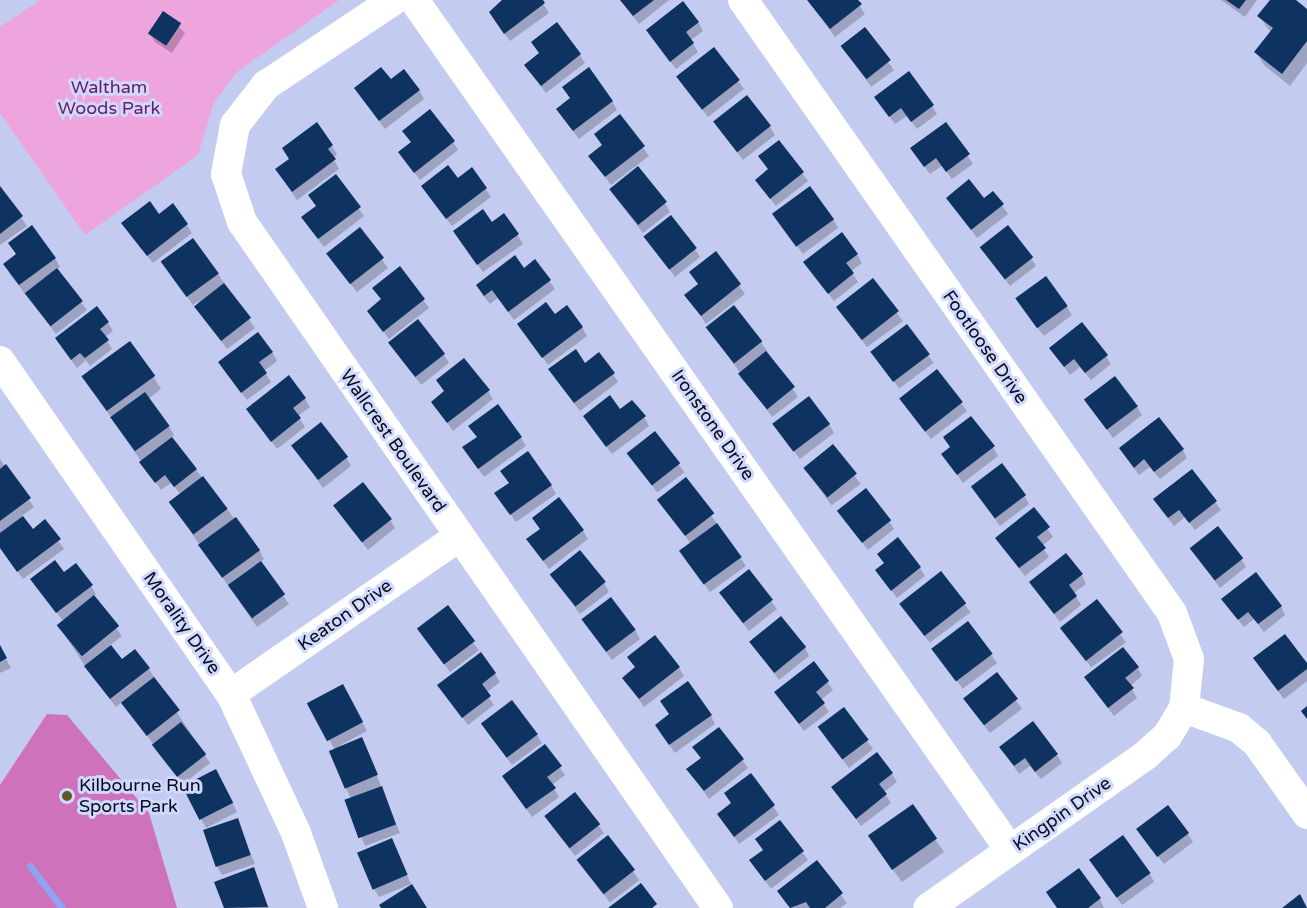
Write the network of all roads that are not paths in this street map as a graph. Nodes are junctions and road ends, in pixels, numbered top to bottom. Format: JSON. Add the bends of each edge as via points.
{"nodes":[{"id":1,"x":394,"y":0,"type":"edge"},
{"id":2,"x":414,"y":0,"type":"edge"},
{"id":3,"x":743,"y":0,"type":"edge"},
{"id":4,"x":0,"y":361,"type":"edge"},
{"id":5,"x":459,"y":537,"type":"junction"},
{"id":6,"x":231,"y":694,"type":"junction"},
{"id":7,"x":1184,"y":708,"type":"junction"},
{"id":8,"x":1307,"y":814,"type":"edge"},
{"id":9,"x":1010,"y":850,"type":"junction"},
{"id":10,"x":323,"y":908,"type":"edge"},
{"id":11,"x":718,"y":908,"type":"edge"},
{"id":12,"x":927,"y":908,"type":"edge"}],
"edges":[{"from":1,"to":5,"type":"street","name":"Wallcrest Boulevard","via":[[266,85],[235,125],[226,174],[242,222]]},
{"from":2,"to":9,"type":"street","name":"Ironstone Drive"},
{"from":3,"to":7,"type":"street","name":"Footloose Drive","via":[[1172,613],[1189,659]]},
{"from":4,"to":6,"type":"street","name":"Morality Drive"},
{"from":5,"to":6,"type":"street","name":"Keaton Drive"},
{"from":5,"to":11,"type":"street","name":"Wallcrest Boulevard"},
{"from":6,"to":10,"type":"street","name":"Morality Drive","via":[[296,832]]},
{"from":7,"to":8,"type":"street","via":[[1239,728],[1257,743]]},
{"from":7,"to":9,"type":"street","name":"Kingpin Drive","via":[[1167,736],[1146,755]]},
{"from":9,"to":12,"type":"street","name":"Kingpin Drive"}]}
